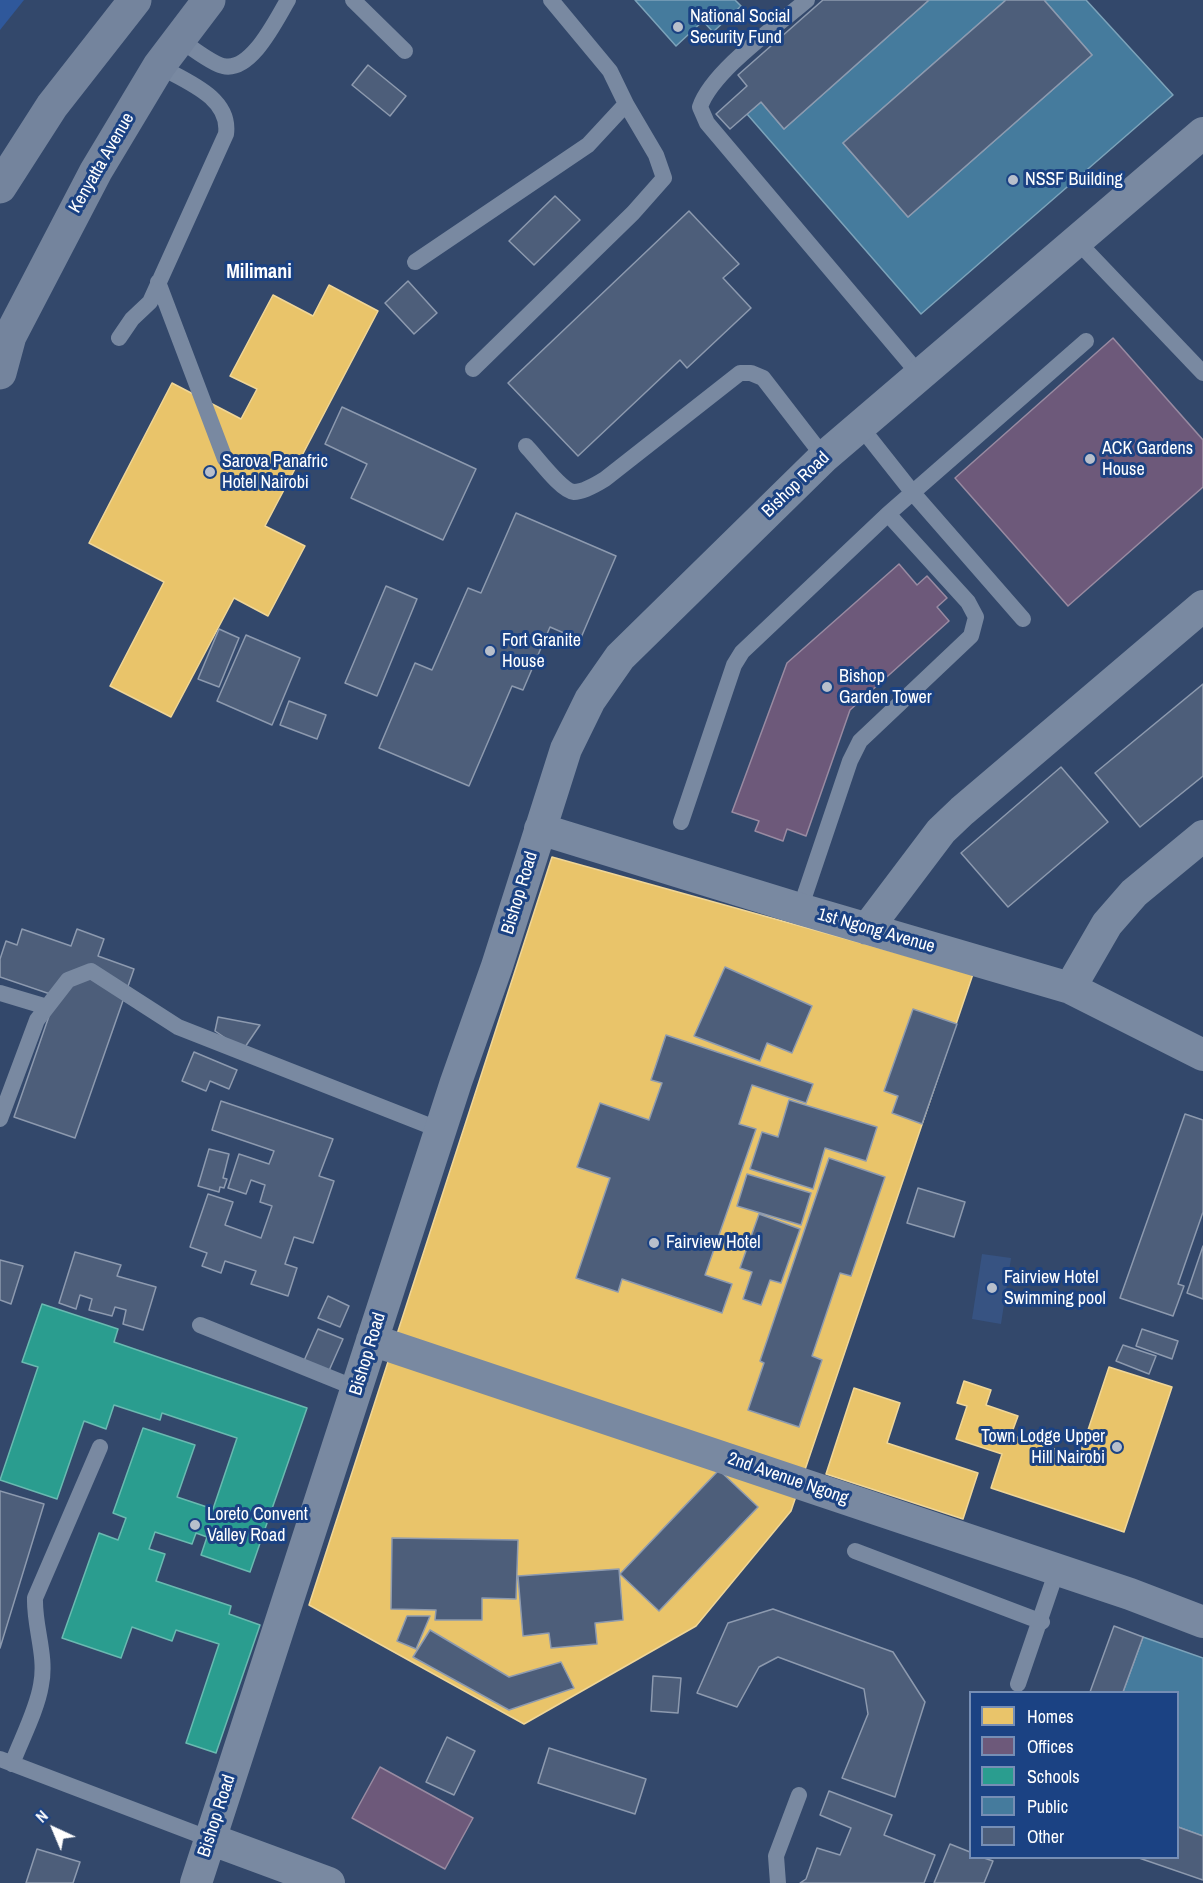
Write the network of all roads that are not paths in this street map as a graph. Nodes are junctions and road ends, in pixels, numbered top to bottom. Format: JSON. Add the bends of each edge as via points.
{"nodes":[{"id":1,"x":135,"y":0,"type":"edge"},
{"id":2,"x":209,"y":0,"type":"edge"},
{"id":3,"x":288,"y":0,"type":"edge"},
{"id":4,"x":353,"y":0,"type":"edge"},
{"id":5,"x":551,"y":0,"type":"edge"},
{"id":6,"x":807,"y":0,"type":"edge"},
{"id":7,"x":179,"y":39,"type":"junction"},
{"id":8,"x":405,"y":51,"type":"dead end"},
{"id":9,"x":159,"y":66,"type":"junction"},
{"id":10,"x":626,"y":104,"type":"junction"},
{"id":11,"x":1203,"y":133,"type":"edge"},
{"id":12,"x":0,"y":187,"type":"edge"},
{"id":13,"x":1076,"y":240,"type":"junction"},
{"id":14,"x":415,"y":262,"type":"dead end"},
{"id":15,"x":159,"y":282,"type":"junction"},
{"id":16,"x":5,"y":325,"type":"edge"},
{"id":17,"x":118,"y":338,"type":"dead end"},
{"id":18,"x":1086,"y":341,"type":"dead end"},
{"id":19,"x":473,"y":369,"type":"dead end"},
{"id":20,"x":0,"y":373,"type":"edge"},
{"id":21,"x":1203,"y":373,"type":"edge"},
{"id":22,"x":920,"y":374,"type":"junction"},
{"id":23,"x":860,"y":426,"type":"junction"},
{"id":24,"x":526,"y":446,"type":"dead end"},
{"id":25,"x":824,"y":457,"type":"junction"},
{"id":26,"x":225,"y":459,"type":"dead end"},
{"id":27,"x":913,"y":493,"type":"junction"},
{"id":28,"x":888,"y":514,"type":"junction"},
{"id":29,"x":1203,"y":606,"type":"edge"},
{"id":30,"x":1023,"y":620,"type":"dead end"},
{"id":31,"x":681,"y":822,"type":"dead end"},
{"id":32,"x":540,"y":829,"type":"junction"},
{"id":33,"x":1203,"y":837,"type":"edge"},
{"id":34,"x":801,"y":909,"type":"junction"},
{"id":35,"x":867,"y":929,"type":"junction"},
{"id":36,"x":1070,"y":988,"type":"junction"},
{"id":37,"x":0,"y":993,"type":"edge"},
{"id":38,"x":47,"y":1006,"type":"junction"},
{"id":39,"x":1203,"y":1055,"type":"edge"},
{"id":40,"x":0,"y":1119,"type":"edge"},
{"id":41,"x":440,"y":1130,"type":"junction"},
{"id":42,"x":200,"y":1325,"type":"dead end"},
{"id":43,"x":372,"y":1340,"type":"junction"},
{"id":44,"x":358,"y":1389,"type":"junction"},
{"id":45,"x":100,"y":1447,"type":"dead end"},
{"id":46,"x":855,"y":1551,"type":"dead end"},
{"id":47,"x":1057,"y":1570,"type":"junction"},
{"id":48,"x":1041,"y":1622,"type":"junction"},
{"id":49,"x":1203,"y":1622,"type":"edge"},
{"id":50,"x":1018,"y":1684,"type":"dead end"},
{"id":51,"x":6,"y":1761,"type":"edge"},
{"id":52,"x":799,"y":1795,"type":"dead end"},
{"id":53,"x":210,"y":1839,"type":"junction"},
{"id":54,"x":196,"y":1883,"type":"edge"},
{"id":55,"x":329,"y":1883,"type":"edge"},
{"id":56,"x":778,"y":1883,"type":"edge"}],
"edges":[{"from":1,"to":12,"type":"main road","via":[[52,106]]},
{"from":2,"to":7,"type":"main road","name":"Kenyatta Avenue"},
{"from":3,"to":7,"type":"lane","via":[[254,54],[238,65],[222,66]]},
{"from":4,"to":8,"type":"lane"},
{"from":5,"to":10,"type":"lane","via":[[610,71]]},
{"from":6,"to":22,"type":"lane","via":[[719,77],[704,95],[700,107],[707,123]]},
{"from":7,"to":9,"type":"main road","name":"Kenyatta Avenue"},
{"from":9,"to":15,"type":"lane","via":[[216,101],[227,125]]},
{"from":9,"to":16,"type":"main road","name":"Kenyatta Avenue"},
{"from":10,"to":14,"type":"lane","via":[[588,145]]},
{"from":10,"to":19,"type":"lane","via":[[656,155],[664,178]]},
{"from":11,"to":13,"type":"street","name":"Bishop Road"},
{"from":13,"to":21,"type":"lane"},
{"from":13,"to":22,"type":"street","name":"Bishop Road"},
{"from":15,"to":17,"type":"lane","via":[[150,302]]},
{"from":15,"to":26,"type":"lane"},
{"from":16,"to":20,"type":"main road","name":"Kenyatta Avenue"},
{"from":18,"to":27,"type":"lane"},
{"from":22,"to":23,"type":"street","name":"Bishop Road"},
{"from":23,"to":25,"type":"street","name":"Bishop Road"},
{"from":23,"to":27,"type":"lane"},
{"from":24,"to":25,"type":"lane","via":[[563,486],[574,492],[588,488],[605,479],[740,373],[751,373],[763,378]]},
{"from":25,"to":32,"type":"street","name":"Bishop Road","via":[[620,657],[590,700],[566,749]]},
{"from":27,"to":28,"type":"lane"},
{"from":27,"to":30,"type":"lane"},
{"from":28,"to":31,"type":"lane","via":[[742,652],[734,665]]},
{"from":28,"to":34,"type":"lane","via":[[968,602],[976,617],[971,636],[860,741]]},
{"from":29,"to":35,"type":"street","via":[[941,831]]},
{"from":32,"to":34,"type":"street","name":"1st Ngong Avenue"},
{"from":32,"to":41,"type":"street","name":"Bishop Road"},
{"from":33,"to":36,"type":"street","via":[[1134,893],[1107,924]]},
{"from":34,"to":35,"type":"street","name":"1st Ngong Avenue"},
{"from":35,"to":36,"type":"street","name":"1st Ngong Avenue"},
{"from":36,"to":39,"type":"street","name":"1st Ngong Avenue"},
{"from":37,"to":38,"type":"lane"},
{"from":38,"to":40,"type":"lane","via":[[37,1020]]},
{"from":38,"to":41,"type":"lane","via":[[68,980],[91,971],[178,1027]]},
{"from":41,"to":43,"type":"street","name":"Bishop Road"},
{"from":42,"to":44,"type":"lane"},
{"from":43,"to":44,"type":"street","name":"Bishop Road"},
{"from":43,"to":47,"type":"street","name":"2nd Avenue Ngong"},
{"from":44,"to":53,"type":"street","name":"Bishop Road"},
{"from":45,"to":51,"type":"lane","via":[[35,1598],[34,1616],[42,1647],[42,1686]]},
{"from":46,"to":48,"type":"lane"},
{"from":47,"to":48,"type":"lane"},
{"from":47,"to":49,"type":"street","name":"2nd Avenue Ngong"},
{"from":48,"to":50,"type":"lane"},
{"from":51,"to":53,"type":"lane"},
{"from":52,"to":56,"type":"lane","via":[[776,1856]]},
{"from":53,"to":54,"type":"street","name":"Bishop Road"},
{"from":53,"to":55,"type":"street"}]}
